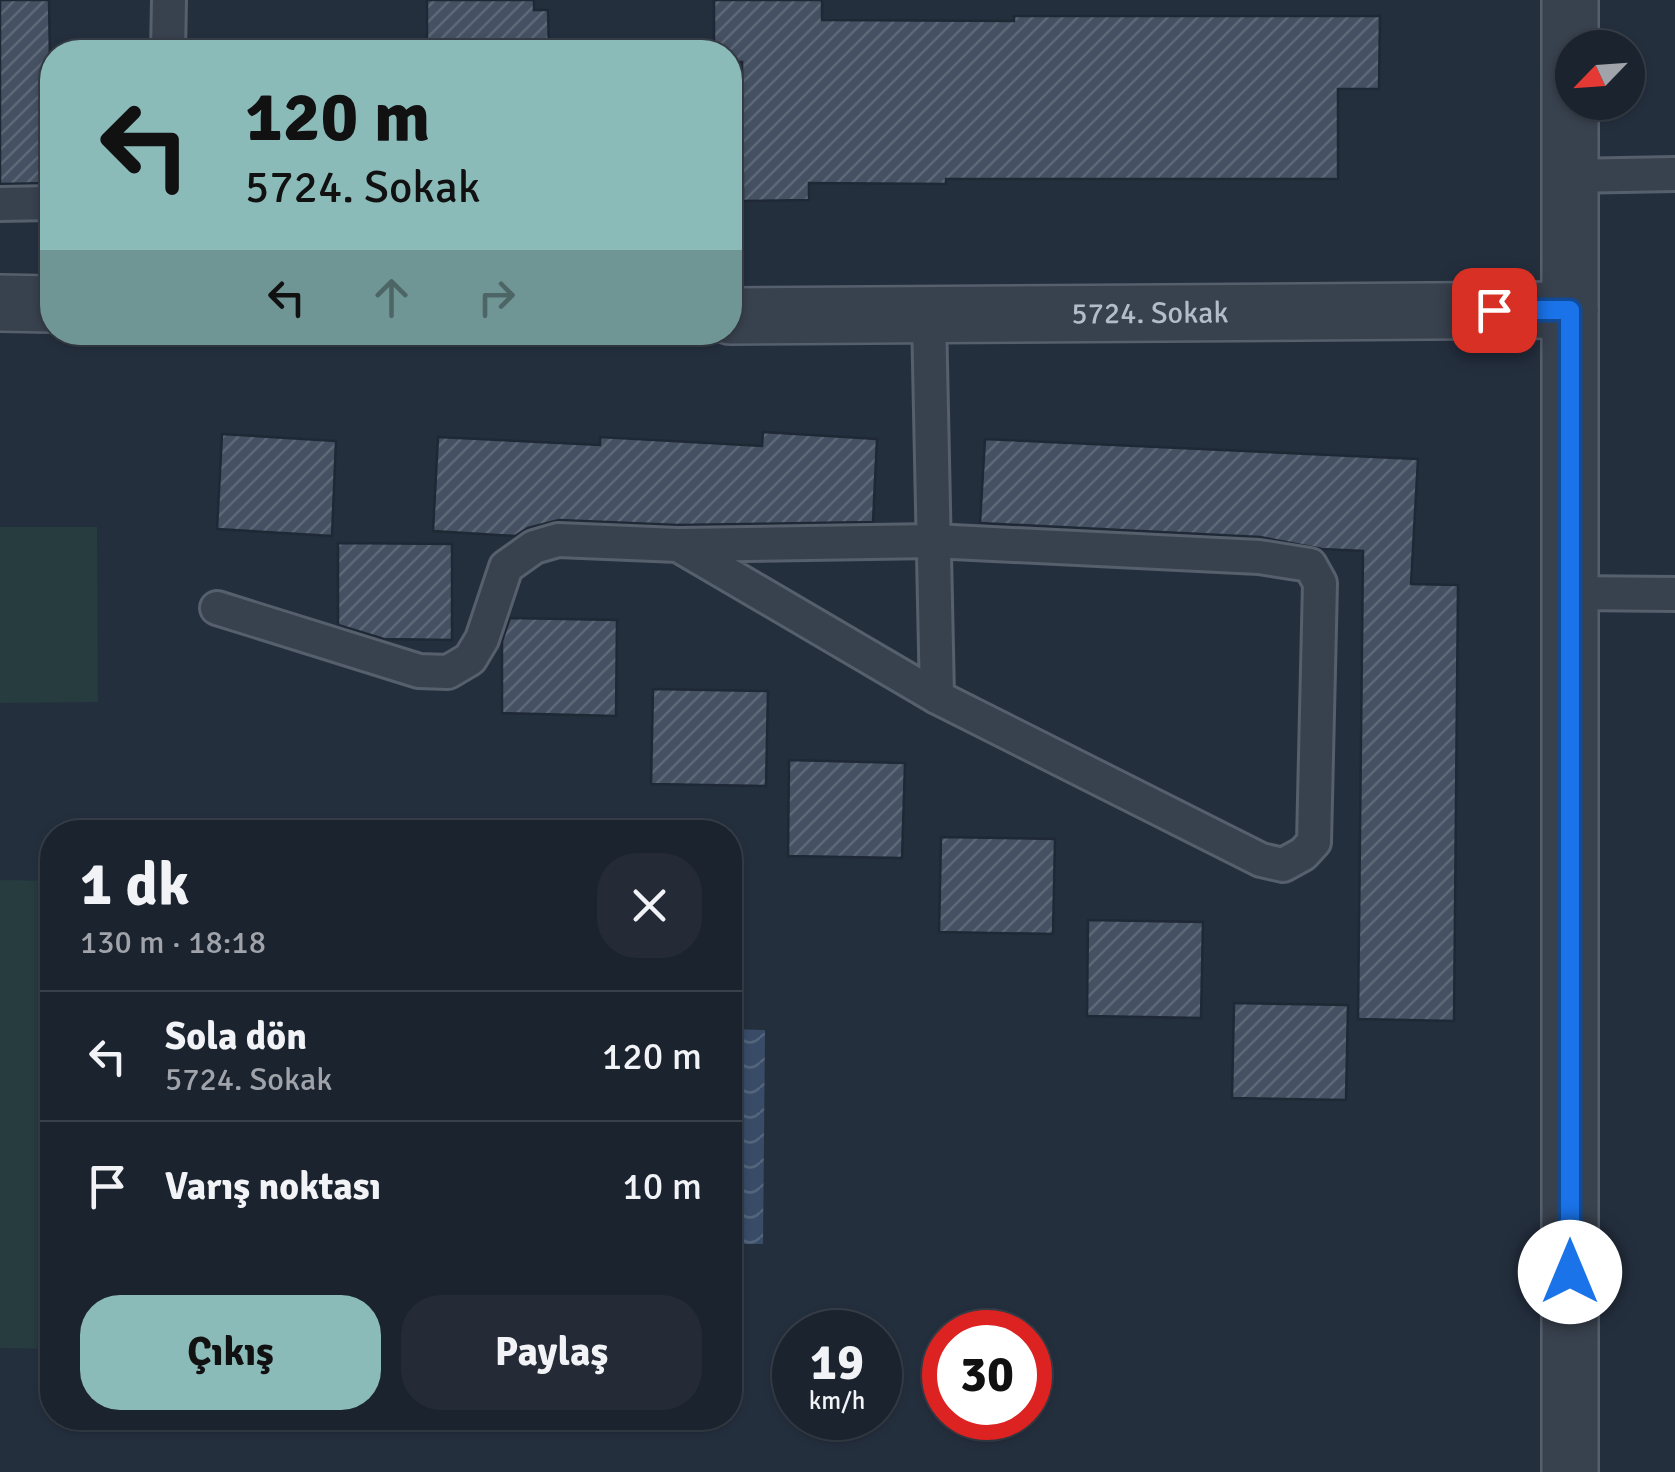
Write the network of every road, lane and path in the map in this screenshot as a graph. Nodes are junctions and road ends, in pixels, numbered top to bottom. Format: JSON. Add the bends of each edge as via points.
{"nodes":[{"id":1,"x":169,"y":0,"type":"edge"},
{"id":2,"x":1570,"y":0,"type":"edge"},
{"id":3,"x":168,"y":40,"type":"edge"},
{"id":4,"x":1675,"y":174,"type":"edge"},
{"id":5,"x":1569,"y":176,"type":"junction"},
{"id":6,"x":40,"y":203,"type":"edge"},
{"id":7,"x":0,"y":204,"type":"edge"},
{"id":8,"x":0,"y":304,"type":"edge"},
{"id":9,"x":40,"y":304,"type":"edge"},
{"id":10,"x":1570,"y":310,"type":"junction"},
{"id":11,"x":742,"y":316,"type":"edge"},
{"id":12,"x":929,"y":316,"type":"junction"},
{"id":13,"x":933,"y":541,"type":"junction"},
{"id":14,"x":678,"y":545,"type":"junction"},
{"id":15,"x":1570,"y":593,"type":"junction"},
{"id":16,"x":1675,"y":594,"type":"edge"},
{"id":17,"x":217,"y":608,"type":"dead end"},
{"id":18,"x":937,"y":697,"type":"junction"},
{"id":19,"x":1570,"y":1472,"type":"edge"}],
"edges":[{"from":1,"to":3,"type":"lane"},
{"from":2,"to":5,"type":"street"},
{"from":4,"to":5,"type":"lane"},
{"from":5,"to":10,"type":"street"},
{"from":6,"to":7,"type":"lane"},
{"from":8,"to":9,"type":"street"},
{"from":10,"to":12,"type":"street","name":"5724. Sokak"},
{"from":10,"to":15,"type":"street"},
{"from":11,"to":12,"type":"street","name":"5724. Sokak"},
{"from":12,"to":13,"type":"lane"},
{"from":13,"to":14,"type":"lane"},
{"from":13,"to":18,"type":"lane"},
{"from":13,"to":18,"type":"lane","via":[[1310,565],[1320,584],[1314,842],[1283,865],[1261,860]]},
{"from":14,"to":17,"type":"lane","via":[[558,540],[534,547],[506,566],[482,639],[470,659],[448,672],[419,671]]},
{"from":14,"to":18,"type":"lane"},
{"from":15,"to":16,"type":"lane"},
{"from":15,"to":19,"type":"street"}]}
